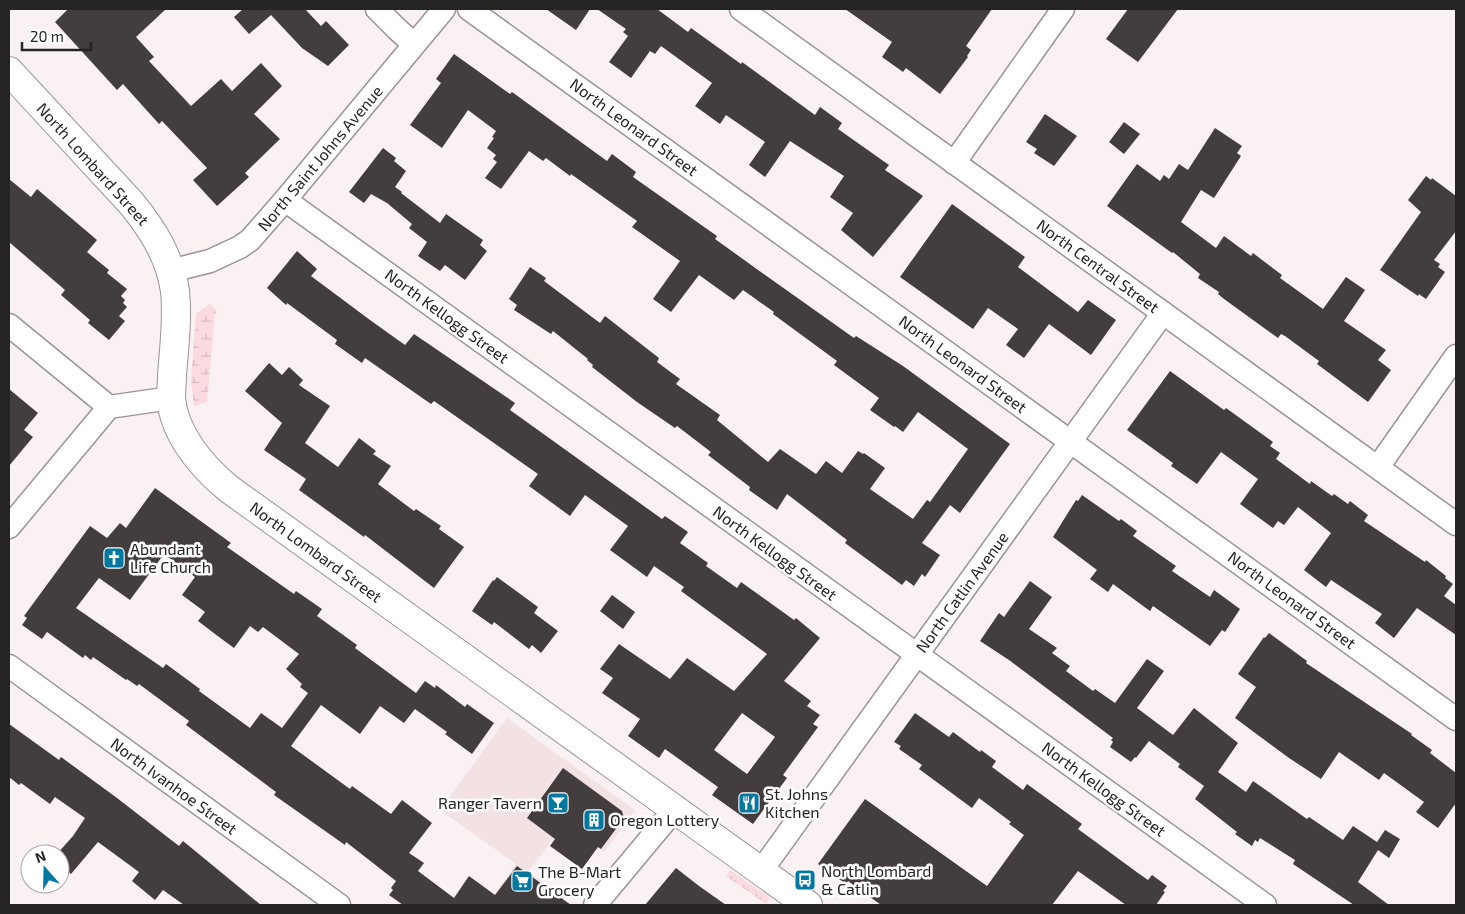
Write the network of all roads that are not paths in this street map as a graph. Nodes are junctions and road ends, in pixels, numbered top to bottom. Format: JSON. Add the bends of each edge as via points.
{"nodes":[{"id":1,"x":378,"y":9,"type":"edge"},
{"id":2,"x":444,"y":9,"type":"edge"},
{"id":3,"x":469,"y":9,"type":"edge"},
{"id":4,"x":740,"y":9,"type":"edge"},
{"id":5,"x":1063,"y":9,"type":"edge"},
{"id":6,"x":414,"y":44,"type":"junction"},
{"id":7,"x":9,"y":71,"type":"edge"},
{"id":8,"x":954,"y":163,"type":"junction"},
{"id":9,"x":285,"y":200,"type":"junction"},
{"id":10,"x":170,"y":271,"type":"junction"},
{"id":11,"x":1163,"y":313,"type":"junction"},
{"id":12,"x":9,"y":324,"type":"edge"},
{"id":13,"x":1456,"y":356,"type":"edge"},
{"id":14,"x":171,"y":398,"type":"junction"},
{"id":15,"x":109,"y":407,"type":"junction"},
{"id":16,"x":1070,"y":441,"type":"junction"},
{"id":17,"x":1378,"y":468,"type":"junction"},
{"id":18,"x":1456,"y":524,"type":"edge"},
{"id":19,"x":9,"y":527,"type":"edge"},
{"id":20,"x":917,"y":654,"type":"junction"},
{"id":21,"x":9,"y":666,"type":"edge"},
{"id":22,"x":1456,"y":719,"type":"edge"},
{"id":23,"x":675,"y":810,"type":"junction"},
{"id":24,"x":761,"y":871,"type":"junction"},
{"id":25,"x":339,"y":905,"type":"edge"},
{"id":26,"x":595,"y":905,"type":"edge"},
{"id":27,"x":808,"y":905,"type":"edge"},
{"id":28,"x":1265,"y":905,"type":"edge"}],
"edges":[{"from":1,"to":6,"type":"street"},
{"from":2,"to":6,"type":"street","name":"North Saint Johns Avenue"},
{"from":3,"to":16,"type":"street","name":"North Leonard Street"},
{"from":4,"to":8,"type":"street","name":"North Central Street"},
{"from":5,"to":8,"type":"street"},
{"from":6,"to":9,"type":"street","name":"North Saint Johns Avenue"},
{"from":7,"to":10,"type":"main road","name":"North Lombard Street","via":[[141,215],[156,237]]},
{"from":8,"to":11,"type":"street","name":"North Central Street"},
{"from":9,"to":10,"type":"street","name":"North Saint Johns Avenue","via":[[240,247],[210,261]]},
{"from":9,"to":20,"type":"street","name":"North Kellogg Street"},
{"from":10,"to":14,"type":"main road","name":"North Lombard Street","via":[[176,314]]},
{"from":11,"to":16,"type":"street","name":"North Catlin Avenue"},
{"from":11,"to":17,"type":"street","name":"North Central Street"},
{"from":12,"to":15,"type":"street"},
{"from":13,"to":17,"type":"street"},
{"from":14,"to":15,"type":"street"},
{"from":14,"to":23,"type":"main road","name":"North Lombard Street","via":[[189,447],[218,480]]},
{"from":15,"to":19,"type":"street"},
{"from":16,"to":20,"type":"street","name":"North Catlin Avenue"},
{"from":16,"to":22,"type":"street","name":"North Leonard Street"},
{"from":17,"to":18,"type":"street","name":"North Central Street"},
{"from":20,"to":24,"type":"street","name":"North Catlin Avenue"},
{"from":20,"to":28,"type":"street","name":"North Kellogg Street"},
{"from":21,"to":25,"type":"street","name":"North Ivanhoe Street"},
{"from":23,"to":24,"type":"main road","name":"North Lombard Street"},
{"from":23,"to":26,"type":"street"},
{"from":24,"to":27,"type":"main road","name":"North Lombard Street"}]}
